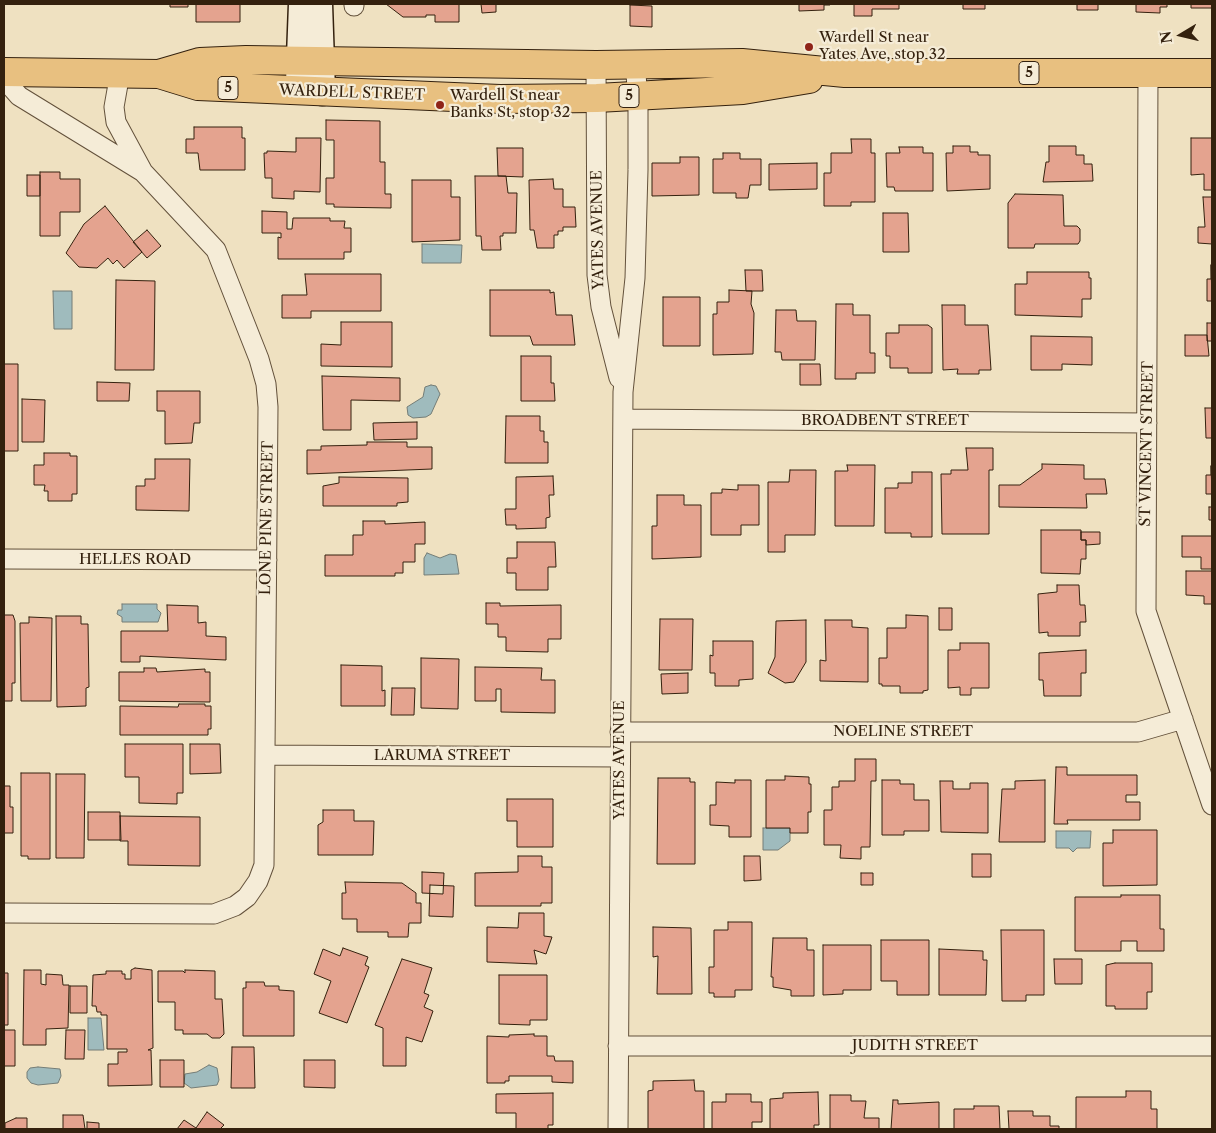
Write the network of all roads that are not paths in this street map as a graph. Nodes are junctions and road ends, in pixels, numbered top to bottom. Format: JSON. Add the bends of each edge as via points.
{"nodes":[{"id":1,"x":302,"y":4,"type":"edge"},
{"id":2,"x":319,"y":4,"type":"edge"},
{"id":3,"x":311,"y":62,"type":"junction"},
{"id":4,"x":635,"y":64,"type":"junction"},
{"id":5,"x":596,"y":65,"type":"junction"},
{"id":6,"x":4,"y":72,"type":"edge"},
{"id":7,"x":120,"y":73,"type":"junction"},
{"id":8,"x":845,"y":73,"type":"junction"},
{"id":9,"x":1148,"y":73,"type":"junction"},
{"id":10,"x":1212,"y":73,"type":"edge"},
{"id":11,"x":159,"y":74,"type":"junction"},
{"id":12,"x":4,"y":79,"type":"edge"},
{"id":13,"x":310,"y":92,"type":"junction"},
{"id":14,"x":638,"y":96,"type":"junction"},
{"id":15,"x":597,"y":98,"type":"junction"},
{"id":16,"x":143,"y":172,"type":"junction"},
{"id":17,"x":623,"y":392,"type":"junction"},
{"id":18,"x":624,"y":419,"type":"junction"},
{"id":19,"x":1147,"y":423,"type":"junction"},
{"id":20,"x":4,"y":559,"type":"edge"},
{"id":21,"x":266,"y":560,"type":"junction"},
{"id":22,"x":1183,"y":719,"type":"junction"},
{"id":23,"x":620,"y":732,"type":"junction"},
{"id":24,"x":265,"y":756,"type":"junction"},
{"id":25,"x":620,"y":757,"type":"junction"},
{"id":26,"x":1212,"y":805,"type":"edge"},
{"id":27,"x":4,"y":913,"type":"edge"},
{"id":28,"x":618,"y":1046,"type":"junction"},
{"id":29,"x":1212,"y":1046,"type":"edge"},
{"id":30,"x":618,"y":1129,"type":"edge"}],
"edges":[{"from":1,"to":3,"type":"main road"},
{"from":2,"to":3,"type":"main road"},
{"from":3,"to":5,"type":"highway","name":"WARDELL STREET","number":"5"},
{"from":3,"to":11,"type":"highway","name":"WARDELL STREET","number":"5","via":[[200,62]]},
{"from":3,"to":13,"type":"main road"},
{"from":4,"to":5,"type":"highway","name":"WARDELL STREET","number":"5"},
{"from":4,"to":8,"type":"highway","name":"WARDELL STREET","number":"5","via":[[742,63]]},
{"from":4,"to":14,"type":"street","name":"YATES AVENUE"},
{"from":5,"to":15,"type":"street","name":"YATES AVENUE"},
{"from":6,"to":7,"type":"highway","name":"WARDELL STREET","number":"5"},
{"from":7,"to":11,"type":"highway","name":"WARDELL STREET","number":"5"},
{"from":7,"to":16,"type":"street","name":"LONE PINE STREET","via":[[114,107],[116,122]]},
{"from":8,"to":9,"type":"highway","name":"WARDELL STREET","number":"5"},
{"from":8,"to":14,"type":"highway","name":"WARDELL STREET","number":"5","via":[[744,90]]},
{"from":9,"to":10,"type":"highway","name":"WARDELL STREET","number":"5"},
{"from":9,"to":19,"type":"street","name":"ST VINCENT STREET"},
{"from":11,"to":13,"type":"highway","name":"WARDELL STREET","number":"5","via":[[198,86]]},
{"from":12,"to":16,"type":"street","name":"LONE PINE STREET","via":[[18,96]]},
{"from":13,"to":15,"type":"highway","name":"WARDELL STREET","number":"5","via":[[500,99]]},
{"from":14,"to":15,"type":"highway","name":"WARDELL STREET","number":"5"},
{"from":14,"to":17,"type":"street","name":"YATES AVENUE","via":[[635,278]]},
{"from":15,"to":17,"type":"street","name":"YATES AVENUE","via":[[596,254],[599,297]]},
{"from":16,"to":21,"type":"street","name":"LONE PINE STREET","via":[[216,250],[261,366],[268,407]]},
{"from":17,"to":18,"type":"street","name":"YATES AVENUE"},
{"from":18,"to":19,"type":"street","name":"BROADBENT STREET"},
{"from":18,"to":23,"type":"street","name":"YATES AVENUE"},
{"from":19,"to":22,"type":"street","name":"ST VINCENT STREET","via":[[1146,611]]},
{"from":20,"to":21,"type":"street","name":"HELLES ROAD"},
{"from":21,"to":24,"type":"street","name":"LONE PINE STREET"},
{"from":22,"to":23,"type":"street","name":"NOELINE STREET","via":[[1138,732]]},
{"from":22,"to":26,"type":"street","name":"ST VINCENT STREET"},
{"from":23,"to":25,"type":"street","name":"YATES AVENUE"},
{"from":24,"to":25,"type":"street","name":"LARUMA STREET"},
{"from":24,"to":27,"type":"street","name":"LONE PINE STREET","via":[[264,865],[247,897],[228,910],[206,914]]},
{"from":25,"to":28,"type":"street","name":"YATES AVENUE"},
{"from":28,"to":29,"type":"street","name":"JUDITH STREET"},
{"from":28,"to":30,"type":"street","name":"YATES AVENUE"}]}
